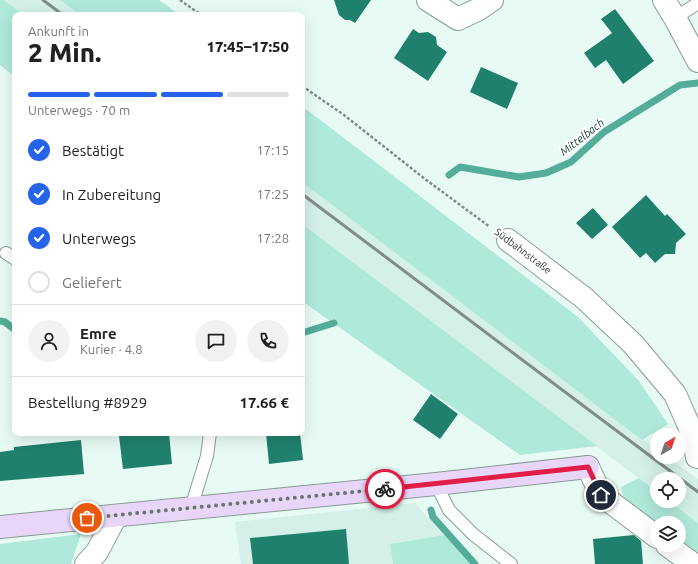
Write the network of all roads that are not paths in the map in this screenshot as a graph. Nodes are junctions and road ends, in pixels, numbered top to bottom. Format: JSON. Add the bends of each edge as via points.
{"nodes":[{"id":1,"x":428,"y":0,"type":"edge"},
{"id":2,"x":492,"y":0,"type":"edge"},
{"id":3,"x":698,"y":3,"type":"edge"},
{"id":4,"x":670,"y":9,"type":"edge"},
{"id":5,"x":697,"y":58,"type":"edge"},
{"id":6,"x":508,"y":240,"type":"road end"},
{"id":7,"x":210,"y":436,"type":"edge"},
{"id":8,"x":697,"y":457,"type":"edge"},
{"id":9,"x":436,"y":484,"type":"junction"},
{"id":10,"x":191,"y":508,"type":"junction"},
{"id":11,"x":116,"y":516,"type":"junction"},
{"id":12,"x":0,"y":527,"type":"edge"},
{"id":13,"x":650,"y":532,"type":"edge"},
{"id":14,"x":677,"y":552,"type":"edge"},
{"id":15,"x":86,"y":564,"type":"edge"},
{"id":16,"x":511,"y":564,"type":"edge"},
{"id":17,"x":693,"y":564,"type":"edge"}],
"edges":[{"from":1,"to":2,"type":"street","via":[[458,19]]},
{"from":3,"to":4,"type":"lane"},
{"from":4,"to":5,"type":"street"},
{"from":6,"to":8,"type":"street","name":"Südbahnstraße","via":[[584,298],[633,344],[675,394],[693,435]]},
{"from":7,"to":10,"type":"lane","via":[[207,456]]},
{"from":9,"to":10,"type":"street"},
{"from":9,"to":13,"type":"street","via":[[588,467],[601,495]]},
{"from":9,"to":16,"type":"lane","via":[[449,510],[474,535]]},
{"from":10,"to":11,"type":"street"},
{"from":11,"to":12,"type":"street"},
{"from":11,"to":15,"type":"street","via":[[97,552]]},
{"from":14,"to":17,"type":"street"}]}
